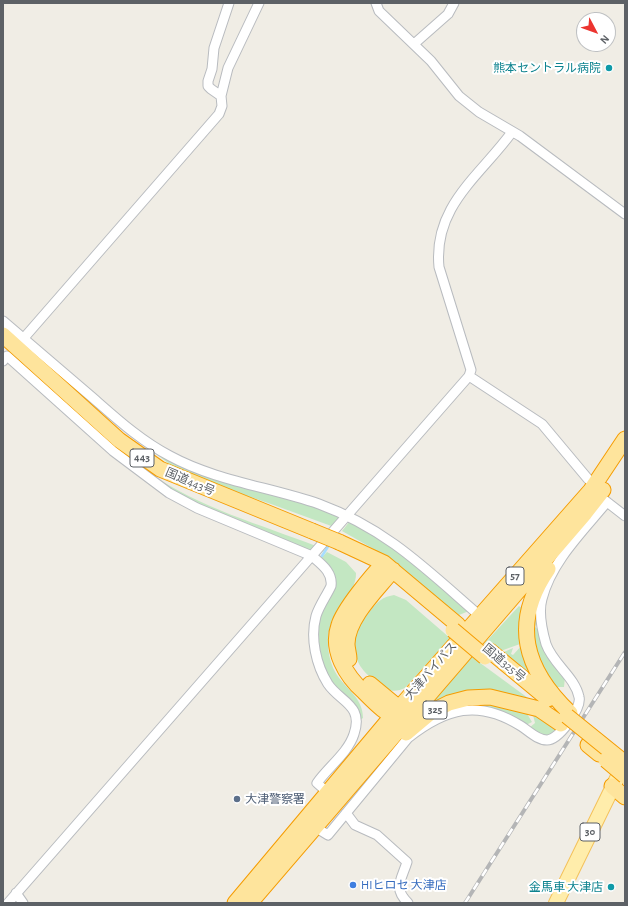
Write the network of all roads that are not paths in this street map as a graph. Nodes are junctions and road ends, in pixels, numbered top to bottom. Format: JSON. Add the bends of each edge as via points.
{"nodes":[{"id":1,"x":229,"y":3,"type":"edge"},
{"id":2,"x":259,"y":3,"type":"edge"},
{"id":3,"x":376,"y":3,"type":"edge"},
{"id":4,"x":454,"y":3,"type":"edge"},
{"id":5,"x":414,"y":44,"type":"junction"},
{"id":6,"x":221,"y":96,"type":"junction"},
{"id":7,"x":512,"y":132,"type":"junction"},
{"id":8,"x":625,"y":214,"type":"edge"},
{"id":9,"x":3,"y":321,"type":"edge"},
{"id":10,"x":3,"y":335,"type":"edge"},
{"id":11,"x":23,"y":339,"type":"junction"},
{"id":12,"x":3,"y":361,"type":"edge"},
{"id":13,"x":469,"y":376,"type":"junction"},
{"id":14,"x":625,"y":439,"type":"edge"},
{"id":15,"x":625,"y":458,"type":"edge"},
{"id":16,"x":598,"y":493,"type":"junction"},
{"id":17,"x":585,"y":514,"type":"junction"},
{"id":18,"x":347,"y":516,"type":"junction"},
{"id":19,"x":625,"y":516,"type":"edge"},
{"id":20,"x":312,"y":556,"type":"junction"},
{"id":21,"x":385,"y":570,"type":"junction"},
{"id":22,"x":480,"y":616,"type":"junction"},
{"id":23,"x":395,"y":712,"type":"junction"},
{"id":24,"x":565,"y":719,"type":"junction"},
{"id":25,"x":406,"y":721,"type":"junction"},
{"id":26,"x":591,"y":741,"type":"junction"},
{"id":27,"x":625,"y":762,"type":"edge"},
{"id":28,"x":625,"y":776,"type":"edge"},
{"id":29,"x":612,"y":786,"type":"junction"},
{"id":30,"x":333,"y":796,"type":"junction"},
{"id":31,"x":625,"y":797,"type":"edge"},
{"id":32,"x":346,"y":813,"type":"junction"},
{"id":33,"x":315,"y":827,"type":"junction"},
{"id":34,"x":16,"y":893,"type":"junction"},
{"id":35,"x":8,"y":903,"type":"edge"},
{"id":36,"x":23,"y":903,"type":"edge"},
{"id":37,"x":235,"y":903,"type":"edge"},
{"id":38,"x":250,"y":903,"type":"edge"},
{"id":39,"x":408,"y":903,"type":"edge"},
{"id":40,"x":556,"y":903,"type":"edge"}],
"edges":[{"from":1,"to":6,"type":"street","via":[[214,48],[208,81],[208,86]]},
{"from":2,"to":6,"type":"street","via":[[228,68]]},
{"from":3,"to":5,"type":"street","via":[[379,11]]},
{"from":4,"to":5,"type":"street","via":[[448,14]]},
{"from":5,"to":7,"type":"street","via":[[458,96]]},
{"from":6,"to":11,"type":"street","via":[[222,106],[219,114]]},
{"from":7,"to":8,"type":"street"},
{"from":7,"to":13,"type":"street","via":[[454,202],[440,235],[439,268],[471,370]]},
{"from":9,"to":11,"type":"street"},
{"from":10,"to":21,"type":"highway","name":"国道443号","number":"443","bridge":true,"via":[[119,440],[154,465],[339,542],[366,556]]},
{"from":11,"to":18,"type":"street","via":[[134,433],[171,457],[216,475],[298,497]]},
{"from":12,"to":20,"type":"street","via":[[7,356],[113,451],[169,493],[197,508]]},
{"from":13,"to":16,"type":"street","via":[[542,424]]},
{"from":13,"to":18,"type":"street"},
{"from":14,"to":16,"type":"highway","name":"大津バイパス","number":"57"},
{"from":15,"to":16,"type":"highway","name":"大津バイパス","number":"57"},
{"from":16,"to":17,"type":"highway","name":"大津バイパス","number":"57"},
{"from":16,"to":19,"type":"street"},
{"from":16,"to":22,"type":"highway","name":"大津バイパス","number":"57"},
{"from":16,"to":32,"type":"street","via":[[552,575],[542,600],[542,623],[547,646],[556,663],[576,687],[580,699],[578,707],[560,734],[552,740],[545,740],[504,716],[480,709],[444,716],[408,738]]},
{"from":17,"to":24,"type":"highway","number":"57","via":[[579,529],[538,583],[530,602],[527,620],[529,652],[535,669]]},
{"from":17,"to":25,"type":"highway","name":"大津バイパス","number":"57"},
{"from":18,"to":20,"type":"street"},
{"from":18,"to":22,"type":"street","via":[[387,538],[406,552]]},
{"from":20,"to":30,"type":"street","via":[[324,567],[332,580],[316,616],[314,636],[317,659],[329,685],[351,705],[356,720],[354,734],[318,783]]},
{"from":20,"to":34,"type":"street"},
{"from":21,"to":23,"type":"highway","via":[[349,631],[347,644],[350,660],[358,672]]},
{"from":21,"to":24,"type":"highway","name":"国道325号","number":"325"},
{"from":22,"to":23,"type":"highway","name":"大津バイパス","number":"57"},
{"from":23,"to":25,"type":"highway"},
{"from":23,"to":30,"type":"highway","name":"大津バイパス","number":"57"},
{"from":24,"to":26,"type":"highway","name":"国道325号","number":"325","bridge":true},
{"from":24,"to":30,"type":"highway","number":"325","via":[[539,709],[490,697],[468,698],[449,703],[431,712],[410,729],[351,794]]},
{"from":25,"to":30,"type":"highway","name":"大津バイパス","number":"57"},
{"from":26,"to":27,"type":"highway","name":"国道325号","number":"325","bridge":true},
{"from":26,"to":28,"type":"highway","name":"国道325号","number":"325","bridge":true},
{"from":27,"to":29,"type":"main road","number":"30"},
{"from":29,"to":31,"type":"highway"},
{"from":29,"to":40,"type":"main road","number":"30"},
{"from":30,"to":33,"type":"highway","name":"大津バイパス","number":"57"},
{"from":30,"to":37,"type":"highway","name":"大津バイパス","number":"57"},
{"from":32,"to":33,"type":"street","via":[[328,835]]},
{"from":32,"to":39,"type":"street","via":[[355,825],[376,834],[406,862],[398,889],[399,894]]},
{"from":33,"to":38,"type":"highway","name":"大津バイパス","number":"57"},
{"from":34,"to":35,"type":"street"},
{"from":34,"to":36,"type":"street"}]}
